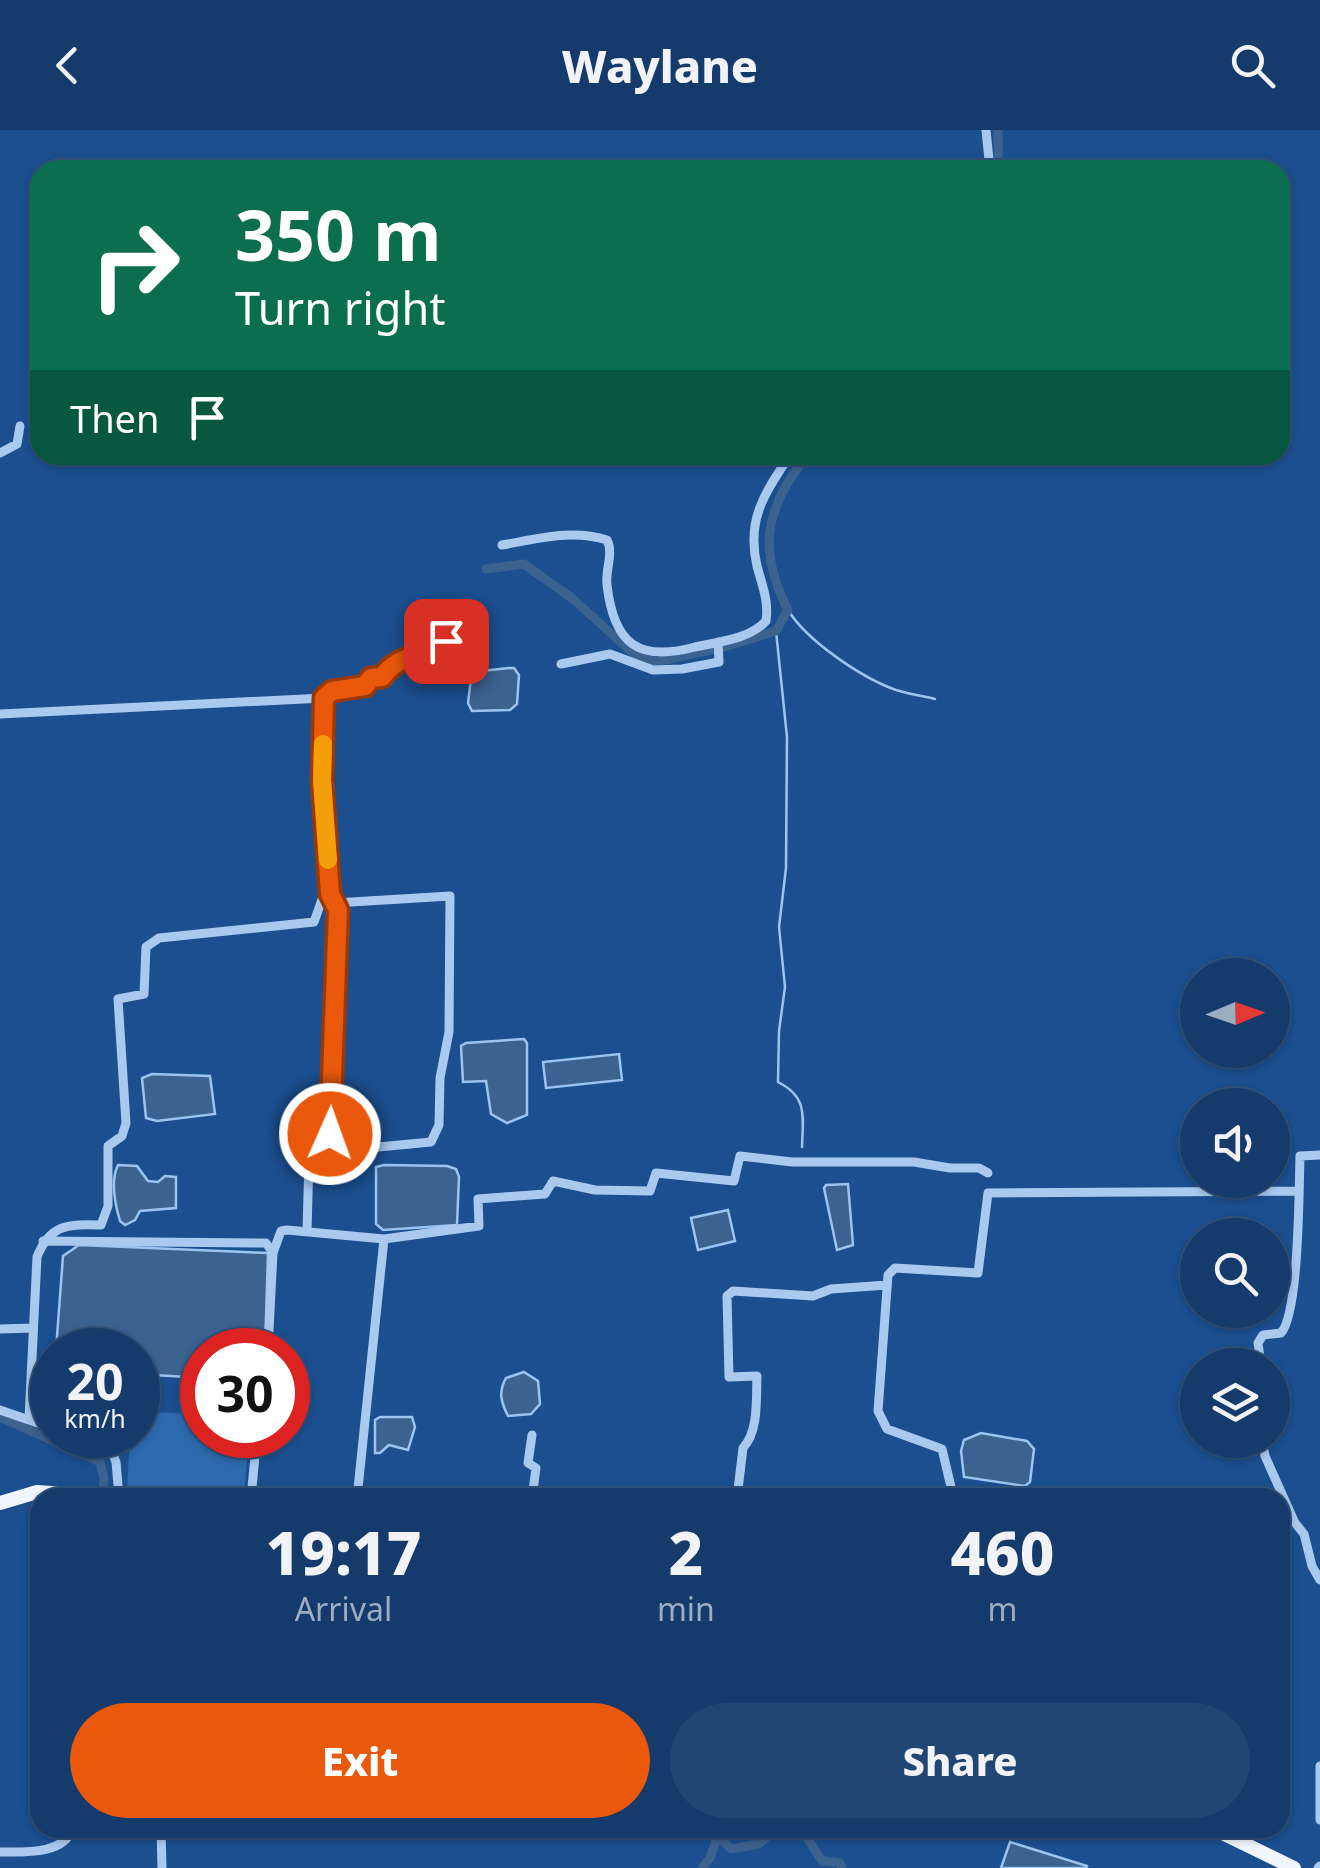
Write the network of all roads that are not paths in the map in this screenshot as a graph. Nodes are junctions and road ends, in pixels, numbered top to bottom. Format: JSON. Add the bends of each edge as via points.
{"nodes":[{"id":1,"x":986,"y":130,"type":"edge"},
{"id":2,"x":989,"y":160,"type":"edge"},
{"id":3,"x":20,"y":426,"type":"dead end"},
{"id":4,"x":0,"y":453,"type":"edge"},
{"id":5,"x":784,"y":465,"type":"edge"},
{"id":6,"x":502,"y":545,"type":"dead end"},
{"id":7,"x":446,"y":641,"type":"dead end"},
{"id":8,"x":718,"y":642,"type":"junction"},
{"id":9,"x":561,"y":664,"type":"dead end"},
{"id":10,"x":324,"y":698,"type":"junction"},
{"id":11,"x":0,"y":714,"type":"edge"},
{"id":12,"x":332,"y":899,"type":"junction"},
{"id":13,"x":314,"y":1154,"type":"junction"},
{"id":14,"x":1320,"y":1154,"type":"edge"},
{"id":15,"x":988,"y":1173,"type":"dead end"},
{"id":16,"x":1299,"y":1192,"type":"junction"},
{"id":17,"x":306,"y":1231,"type":"junction"},
{"id":18,"x":384,"y":1239,"type":"junction"},
{"id":19,"x":43,"y":1241,"type":"junction"},
{"id":20,"x":273,"y":1253,"type":"junction"},
{"id":21,"x":887,"y":1285,"type":"junction"},
{"id":22,"x":30,"y":1328,"type":"edge"},
{"id":23,"x":34,"y":1328,"type":"edge"},
{"id":24,"x":269,"y":1328,"type":"edge"},
{"id":25,"x":0,"y":1329,"type":"edge"},
{"id":26,"x":1259,"y":1348,"type":"edge"},
{"id":27,"x":30,"y":1401,"type":"edge"},
{"id":28,"x":0,"y":1410,"type":"edge"},
{"id":29,"x":29,"y":1419,"type":"joint"},
{"id":30,"x":532,"y":1435,"type":"dead end"},
{"id":31,"x":114,"y":1458,"type":"edge"},
{"id":32,"x":255,"y":1458,"type":"edge"},
{"id":33,"x":1267,"y":1458,"type":"edge"},
{"id":34,"x":118,"y":1488,"type":"edge"},
{"id":35,"x":251,"y":1488,"type":"edge"},
{"id":36,"x":358,"y":1488,"type":"edge"},
{"id":37,"x":533,"y":1488,"type":"edge"},
{"id":38,"x":738,"y":1488,"type":"edge"},
{"id":39,"x":951,"y":1488,"type":"edge"},
{"id":40,"x":1279,"y":1488,"type":"edge"},
{"id":41,"x":30,"y":1494,"type":"edge"},
{"id":42,"x":0,"y":1503,"type":"edge"},
{"id":43,"x":1290,"y":1513,"type":"edge"},
{"id":44,"x":1320,"y":1580,"type":"edge"},
{"id":45,"x":1320,"y":1766,"type":"edge"},
{"id":46,"x":1320,"y":1820,"type":"edge"},
{"id":47,"x":66,"y":1838,"type":"edge"},
{"id":48,"x":161,"y":1838,"type":"edge"},
{"id":49,"x":1232,"y":1838,"type":"edge"},
{"id":50,"x":0,"y":1852,"type":"edge"},
{"id":51,"x":162,"y":1868,"type":"edge"},
{"id":52,"x":1294,"y":1868,"type":"edge"}],
"edges":[{"from":1,"to":2,"type":"street"},
{"from":3,"to":4,"type":"street","via":[[17,444]]},
{"from":5,"to":8,"type":"street","via":[[753,526],[766,621]]},
{"from":6,"to":8,"type":"street","via":[[564,534],[606,540],[607,586],[627,641],[666,654]]},
{"from":7,"to":10,"type":"street","via":[[438,652],[392,664],[365,686]]},
{"from":8,"to":9,"type":"street","via":[[719,662],[682,670],[653,670],[615,654]]},
{"from":10,"to":11,"type":"street"},
{"from":10,"to":12,"type":"street","via":[[322,780]]},
{"from":12,"to":13,"type":"street","via":[[338,943],[330,1134]]},
{"from":12,"to":13,"type":"street","via":[[450,896],[450,1032],[431,1142]]},
{"from":12,"to":19,"type":"street","via":[[324,894],[314,922],[148,942],[144,994],[118,1000],[125,1130],[108,1146],[108,1206],[101,1225],[74,1224]]},
{"from":13,"to":17,"type":"street"},
{"from":14,"to":16,"type":"street","via":[[1300,1156]]},
{"from":15,"to":18,"type":"street","via":[[914,1162],[740,1156],[734,1181],[656,1173],[650,1191],[554,1181],[545,1194],[478,1199],[478,1226]]},
{"from":16,"to":21,"type":"street","via":[[988,1194],[978,1273],[895,1268]]},
{"from":16,"to":26,"type":"street","via":[[1288,1323],[1281,1333],[1264,1335]]},
{"from":17,"to":18,"type":"street"},
{"from":17,"to":20,"type":"street","via":[[282,1231]]},
{"from":18,"to":36,"type":"street"},
{"from":19,"to":20,"type":"street","via":[[253,1242]]},
{"from":19,"to":23,"type":"street","via":[[36,1257]]},
{"from":20,"to":24,"type":"street"},
{"from":21,"to":38,"type":"street","via":[[831,1288],[813,1296],[730,1292],[729,1378],[757,1376]]},
{"from":21,"to":39,"type":"street","via":[[878,1412],[887,1430],[942,1449]]},
{"from":22,"to":25,"type":"street"},
{"from":27,"to":29,"type":"street"},
{"from":28,"to":29,"type":"street"},
{"from":30,"to":37,"type":"street"},
{"from":31,"to":34,"type":"street"},
{"from":32,"to":35,"type":"street"},
{"from":33,"to":40,"type":"street"},
{"from":41,"to":42,"type":"main road"},
{"from":43,"to":44,"type":"street"},
{"from":45,"to":46,"type":"street"},
{"from":47,"to":50,"type":"street","via":[[52,1848]]},
{"from":48,"to":51,"type":"street"},
{"from":49,"to":52,"type":"main road"}]}
